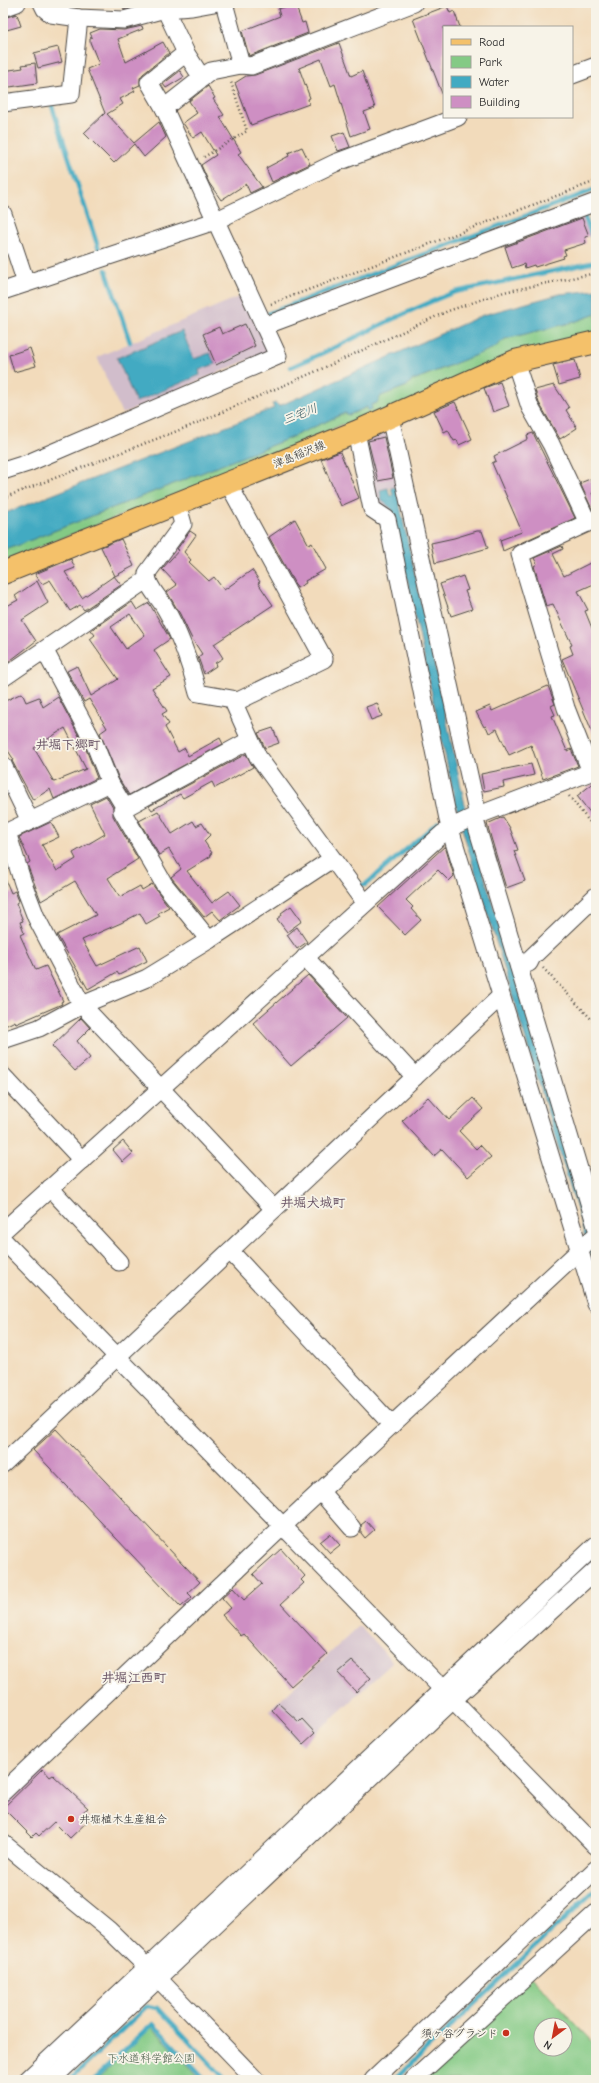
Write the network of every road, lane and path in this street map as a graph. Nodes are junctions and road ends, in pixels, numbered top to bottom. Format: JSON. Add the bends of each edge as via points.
{"nodes":[{"id":1,"x":17,"y":3,"type":"edge"},
{"id":2,"x":42,"y":3,"type":"edge"},
{"id":3,"x":214,"y":3,"type":"edge"},
{"id":4,"x":224,"y":3,"type":"edge"},
{"id":5,"x":414,"y":3,"type":"edge"},
{"id":6,"x":192,"y":5,"type":"edge"},
{"id":7,"x":3,"y":8,"type":"edge"},
{"id":8,"x":166,"y":9,"type":"junction"},
{"id":9,"x":80,"y":18,"type":"junction"},
{"id":10,"x":186,"y":53,"type":"junction"},
{"id":11,"x":241,"y":65,"type":"junction"},
{"id":12,"x":596,"y":66,"type":"edge"},
{"id":13,"x":573,"y":75,"type":"edge"},
{"id":14,"x":202,"y":78,"type":"junction"},
{"id":15,"x":3,"y":103,"type":"edge"},
{"id":16,"x":164,"y":108,"type":"junction"},
{"id":17,"x":455,"y":118,"type":"edge"},
{"id":18,"x":190,"y":165,"type":"junction"},
{"id":19,"x":596,"y":181,"type":"edge"},
{"id":20,"x":596,"y":202,"type":"edge"},
{"id":21,"x":3,"y":214,"type":"edge"},
{"id":22,"x":215,"y":221,"type":"junction"},
{"id":23,"x":596,"y":273,"type":"edge"},
{"id":24,"x":26,"y":283,"type":"junction"},
{"id":25,"x":3,"y":291,"type":"edge"},
{"id":26,"x":257,"y":309,"type":"junction"},
{"id":27,"x":264,"y":326,"type":"junction"},
{"id":28,"x":596,"y":342,"type":"edge"},
{"id":29,"x":515,"y":361,"type":"junction"},
{"id":30,"x":390,"y":417,"type":"junction"},
{"id":31,"x":356,"y":432,"type":"junction"},
{"id":32,"x":3,"y":472,"type":"edge"},
{"id":33,"x":228,"y":483,"type":"junction"},
{"id":34,"x":3,"y":498,"type":"edge"},
{"id":35,"x":177,"y":503,"type":"junction"},
{"id":36,"x":592,"y":521,"type":"edge"},
{"id":37,"x":3,"y":572,"type":"edge"},
{"id":38,"x":146,"y":580,"type":"junction"},
{"id":39,"x":45,"y":651,"type":"junction"},
{"id":40,"x":3,"y":678,"type":"edge"},
{"id":41,"x":234,"y":703,"type":"junction"},
{"id":42,"x":250,"y":740,"type":"junction"},
{"id":43,"x":3,"y":765,"type":"edge"},
{"id":44,"x":594,"y":771,"type":"edge"},
{"id":45,"x":110,"y":783,"type":"junction"},
{"id":46,"x":559,"y":784,"type":"junction"},
{"id":47,"x":124,"y":808,"type":"junction"},
{"id":48,"x":30,"y":821,"type":"junction"},
{"id":49,"x":466,"y":821,"type":"junction"},
{"id":50,"x":596,"y":830,"type":"edge"},
{"id":51,"x":332,"y":858,"type":"junction"},
{"id":52,"x":596,"y":896,"type":"edge"},
{"id":53,"x":365,"y":903,"type":"junction"},
{"id":54,"x":209,"y":940,"type":"junction"},
{"id":55,"x":305,"y":957,"type":"junction"},
{"id":56,"x":525,"y":962,"type":"junction"},
{"id":57,"x":501,"y":996,"type":"junction"},
{"id":58,"x":82,"y":1005,"type":"junction"},
{"id":59,"x":596,"y":1024,"type":"edge"},
{"id":60,"x":3,"y":1040,"type":"edge"},
{"id":61,"x":3,"y":1076,"type":"edge"},
{"id":62,"x":415,"y":1077,"type":"junction"},
{"id":63,"x":161,"y":1088,"type":"junction"},
{"id":64,"x":82,"y":1160,"type":"junction"},
{"id":65,"x":50,"y":1188,"type":"junction"},
{"id":66,"x":274,"y":1209,"type":"junction"},
{"id":67,"x":596,"y":1226,"type":"edge"},
{"id":68,"x":3,"y":1231,"type":"edge"},
{"id":69,"x":3,"y":1240,"type":"edge"},
{"id":70,"x":589,"y":1242,"type":"edge"},
{"id":71,"x":230,"y":1251,"type":"junction"},
{"id":72,"x":119,"y":1262,"type":"dead end"},
{"id":73,"x":596,"y":1304,"type":"edge"},
{"id":74,"x":117,"y":1357,"type":"junction"},
{"id":75,"x":392,"y":1425,"type":"junction"},
{"id":76,"x":3,"y":1464,"type":"edge"},
{"id":77,"x":320,"y":1491,"type":"junction"},
{"id":78,"x":283,"y":1526,"type":"junction"},
{"id":79,"x":352,"y":1528,"type":"dead end"},
{"id":80,"x":596,"y":1545,"type":"edge"},
{"id":81,"x":596,"y":1570,"type":"edge"},
{"id":82,"x":447,"y":1694,"type":"junction"},
{"id":83,"x":3,"y":1792,"type":"edge"},
{"id":84,"x":3,"y":1843,"type":"edge"},
{"id":85,"x":596,"y":1846,"type":"edge"},
{"id":86,"x":596,"y":1869,"type":"edge"},
{"id":87,"x":596,"y":1913,"type":"edge"},
{"id":88,"x":153,"y":1972,"type":"junction"},
{"id":89,"x":27,"y":2080,"type":"edge"},
{"id":90,"x":51,"y":2080,"type":"edge"},
{"id":91,"x":256,"y":2080,"type":"edge"},
{"id":92,"x":373,"y":2080,"type":"edge"},
{"id":93,"x":413,"y":2080,"type":"edge"}],
"edges":[{"from":1,"to":7,"type":"street"},
{"from":2,"to":9,"type":"street","via":[[44,9],[51,14]]},
{"from":3,"to":6,"type":"street"},
{"from":4,"to":11,"type":"street"},
{"from":5,"to":11,"type":"street","via":[[251,66]]},
{"from":6,"to":8,"type":"street"},
{"from":8,"to":9,"type":"street","via":[[124,20]]},
{"from":8,"to":10,"type":"street"},
{"from":9,"to":15,"type":"street","via":[[71,94]]},
{"from":10,"to":14,"type":"street"},
{"from":10,"to":16,"type":"street","via":[[148,82]]},
{"from":11,"to":14,"type":"street","via":[[211,71]]},
{"from":11,"to":18,"type":"path","via":[[231,82],[247,132]]},
{"from":12,"to":13,"type":"street"},
{"from":14,"to":16,"type":"street"},
{"from":16,"to":18,"type":"street"},
{"from":17,"to":22,"type":"street","via":[[335,163]]},
{"from":18,"to":22,"type":"street"},
{"from":19,"to":26,"type":"path"},
{"from":20,"to":27,"type":"street"},
{"from":21,"to":24,"type":"street"},
{"from":22,"to":24,"type":"street"},
{"from":22,"to":26,"type":"street"},
{"from":23,"to":34,"type":"path","via":[[504,292],[448,311],[190,426]]},
{"from":24,"to":25,"type":"street"},
{"from":26,"to":27,"type":"street"},
{"from":27,"to":32,"type":"street","via":[[278,356]]},
{"from":28,"to":29,"type":"main road","name":"津島稲沢線"},
{"from":29,"to":30,"type":"main road","name":"津島稲沢線"},
{"from":29,"to":36,"type":"street","via":[[530,407]]},
{"from":30,"to":31,"type":"main road","name":"津島稲沢線"},
{"from":30,"to":49,"type":"street"},
{"from":31,"to":33,"type":"main road","name":"津島稲沢線"},
{"from":31,"to":49,"type":"street","via":[[372,509],[386,519]]},
{"from":33,"to":35,"type":"main road","name":"津島稲沢線"},
{"from":33,"to":41,"type":"street","via":[[324,659]]},
{"from":35,"to":37,"type":"main road","name":"津島稲沢線"},
{"from":35,"to":38,"type":"street","via":[[183,524],[147,573]]},
{"from":36,"to":44,"type":"street","via":[[520,554],[566,708]]},
{"from":38,"to":39,"type":"street"},
{"from":38,"to":41,"type":"street","via":[[166,609],[184,644],[198,693],[232,699]]},
{"from":39,"to":40,"type":"street"},
{"from":39,"to":45,"type":"street","via":[[95,745]]},
{"from":41,"to":42,"type":"street"},
{"from":42,"to":47,"type":"street"},
{"from":42,"to":51,"type":"street","via":[[258,757]]},
{"from":43,"to":48,"type":"street"},
{"from":44,"to":46,"type":"street"},
{"from":45,"to":47,"type":"street"},
{"from":45,"to":48,"type":"street"},
{"from":46,"to":49,"type":"street"},
{"from":46,"to":50,"type":"path"},
{"from":47,"to":54,"type":"street","via":[[122,811],[164,884]]},
{"from":48,"to":58,"type":"street","via":[[7,832],[36,917]]},
{"from":49,"to":53,"type":"street"},
{"from":49,"to":56,"type":"street"},
{"from":49,"to":57,"type":"street"},
{"from":51,"to":53,"type":"street"},
{"from":51,"to":54,"type":"street"},
{"from":52,"to":56,"type":"street"},
{"from":53,"to":55,"type":"street"},
{"from":54,"to":58,"type":"street","via":[[147,978]]},
{"from":55,"to":62,"type":"street"},
{"from":55,"to":63,"type":"street"},
{"from":56,"to":59,"type":"path"},
{"from":56,"to":67,"type":"street"},
{"from":57,"to":62,"type":"street"},
{"from":57,"to":70,"type":"street"},
{"from":58,"to":60,"type":"street","via":[[39,1028]]},
{"from":58,"to":63,"type":"street"},
{"from":61,"to":64,"type":"street"},
{"from":62,"to":66,"type":"street"},
{"from":63,"to":64,"type":"street"},
{"from":63,"to":66,"type":"street"},
{"from":64,"to":65,"type":"street"},
{"from":65,"to":68,"type":"street"},
{"from":65,"to":72,"type":"street"},
{"from":66,"to":71,"type":"street"},
{"from":69,"to":74,"type":"street"},
{"from":70,"to":73,"type":"street"},
{"from":70,"to":75,"type":"street"},
{"from":71,"to":74,"type":"street"},
{"from":71,"to":75,"type":"street"},
{"from":74,"to":76,"type":"street"},
{"from":74,"to":78,"type":"street"},
{"from":75,"to":77,"type":"street"},
{"from":77,"to":78,"type":"street"},
{"from":77,"to":79,"type":"street"},
{"from":78,"to":82,"type":"street"},
{"from":78,"to":83,"type":"street"},
{"from":80,"to":82,"type":"street"},
{"from":81,"to":82,"type":"street"},
{"from":82,"to":85,"type":"street"},
{"from":82,"to":88,"type":"street"},
{"from":84,"to":88,"type":"street","via":[[109,1930]]},
{"from":86,"to":92,"type":"street"},
{"from":87,"to":93,"type":"street"},
{"from":88,"to":89,"type":"street"},
{"from":88,"to":90,"type":"street"},
{"from":88,"to":91,"type":"street"}]}
